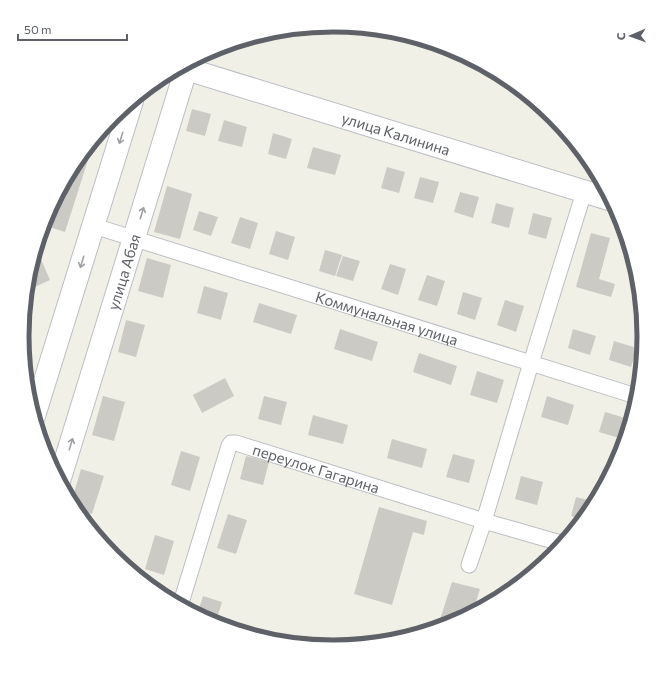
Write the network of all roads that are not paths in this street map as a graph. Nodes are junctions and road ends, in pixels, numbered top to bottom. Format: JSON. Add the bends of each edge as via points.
{"nodes":[{"id":1,"x":190,"y":68,"type":"edge"},
{"id":2,"x":183,"y":72,"type":"edge"},
{"id":3,"x":129,"y":112,"type":"edge"},
{"id":4,"x":584,"y":192,"type":"junction"},
{"id":5,"x":605,"y":198,"type":"edge"},
{"id":6,"x":94,"y":226,"type":"junction"},
{"id":7,"x":135,"y":238,"type":"junction"},
{"id":8,"x":531,"y":363,"type":"junction"},
{"id":9,"x":632,"y":395,"type":"edge"},
{"id":10,"x":37,"y":406,"type":"edge"},
{"id":11,"x":61,"y":473,"type":"edge"},
{"id":12,"x":484,"y":521,"type":"junction"},
{"id":13,"x":558,"y":542,"type":"edge"},
{"id":14,"x":469,"y":565,"type":"dead end"},
{"id":15,"x":182,"y":600,"type":"edge"}],
"edges":[{"from":1,"to":4,"type":"street","name":"улица Калинина"},
{"from":7,"to":2,"type":"street","name":"улица Абая","one_way":true},
{"from":3,"to":6,"type":"street","one_way":true},
{"from":4,"to":5,"type":"street","name":"улица Калинина"},
{"from":4,"to":8,"type":"street"},
{"from":6,"to":7,"type":"street","name":"Коммунальная улица"},
{"from":6,"to":10,"type":"street","one_way":true},
{"from":7,"to":8,"type":"street","name":"Коммунальная улица"},
{"from":11,"to":7,"type":"street","name":"улица Абая","one_way":true},
{"from":8,"to":9,"type":"street","name":"Коммунальная улица"},
{"from":8,"to":12,"type":"street"},
{"from":12,"to":13,"type":"street","name":"переулок Гагарина"},
{"from":12,"to":14,"type":"street"},
{"from":12,"to":15,"type":"street","name":"переулок Гагарина","via":[[231,443]]}]}
